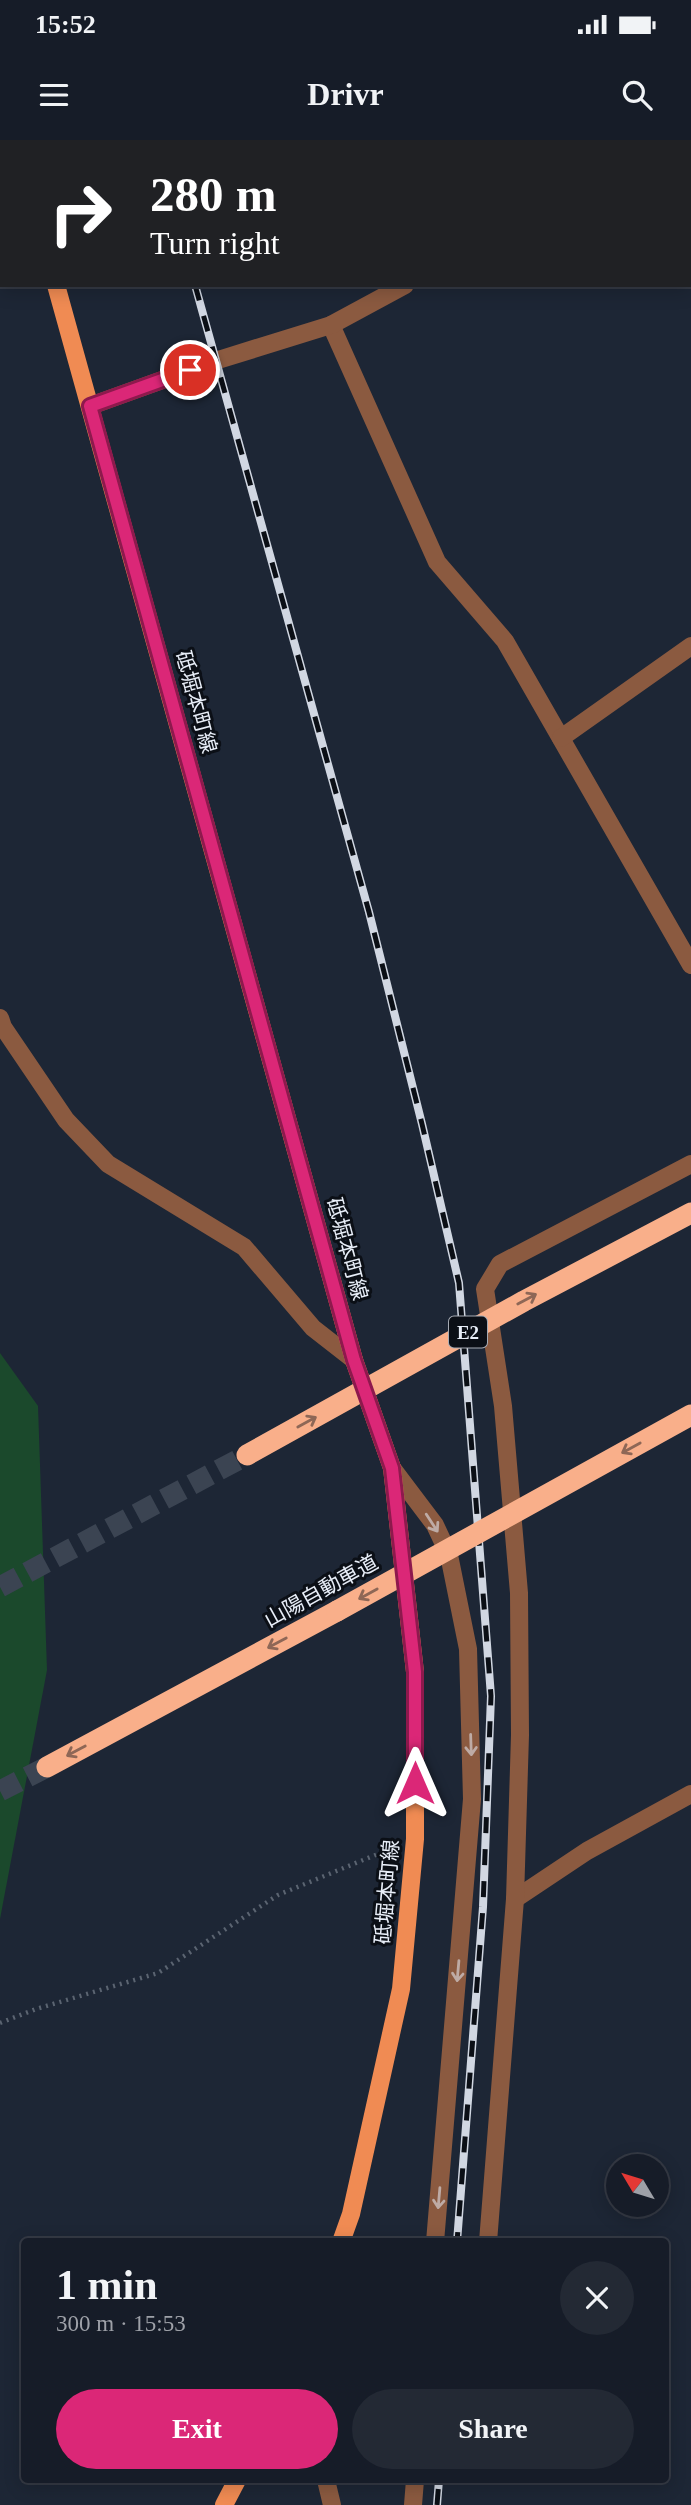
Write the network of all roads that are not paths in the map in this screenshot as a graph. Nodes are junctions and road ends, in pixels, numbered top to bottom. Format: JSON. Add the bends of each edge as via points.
{"nodes":[{"id":1,"x":57,"y":287,"type":"edge"},
{"id":2,"x":401,"y":287,"type":"edge"},
{"id":3,"x":331,"y":325,"type":"junction"},
{"id":4,"x":90,"y":406,"type":"junction"},
{"id":5,"x":691,"y":646,"type":"edge"},
{"id":6,"x":561,"y":738,"type":"junction"},
{"id":7,"x":691,"y":965,"type":"edge"},
{"id":8,"x":0,"y":1018,"type":"edge"},
{"id":9,"x":691,"y":1164,"type":"edge"},
{"id":10,"x":691,"y":1213,"type":"edge"},
{"id":11,"x":354,"y":1360,"type":"junction"},
{"id":12,"x":691,"y":1415,"type":"edge"},
{"id":13,"x":247,"y":1455,"type":"tunnel mouth"},
{"id":14,"x":392,"y":1468,"type":"junction"},
{"id":15,"x":47,"y":1766,"type":"tunnel mouth"},
{"id":16,"x":691,"y":1794,"type":"edge"},
{"id":17,"x":515,"y":1899,"type":"junction"},
{"id":18,"x":342,"y":2238,"type":"edge"},
{"id":19,"x":435,"y":2238,"type":"edge"},
{"id":20,"x":488,"y":2238,"type":"edge"},
{"id":21,"x":235,"y":2483,"type":"edge"},
{"id":22,"x":327,"y":2483,"type":"edge"},
{"id":23,"x":415,"y":2483,"type":"edge"},
{"id":24,"x":224,"y":2505,"type":"edge"},
{"id":25,"x":332,"y":2505,"type":"edge"},
{"id":26,"x":413,"y":2505,"type":"edge"}],
"edges":[{"from":1,"to":4,"type":"main road","name":"砥堀本町線"},
{"from":2,"to":3,"type":"street"},
{"from":3,"to":4,"type":"street"},
{"from":3,"to":6,"type":"street","via":[[437,562],[505,641]]},
{"from":4,"to":11,"type":"main road","name":"砥堀本町線"},
{"from":5,"to":6,"type":"street"},
{"from":6,"to":7,"type":"street"},
{"from":8,"to":11,"type":"street","via":[[66,1120],[108,1164],[244,1247],[313,1328]]},
{"from":9,"to":17,"type":"street","via":[[500,1265],[485,1289],[503,1406],[519,1593]]},
{"from":13,"to":10,"type":"highway","number":"E2","one_way":true,"bridge":true},
{"from":11,"to":14,"type":"main road","name":"砥堀本町線"},
{"from":12,"to":15,"type":"highway","name":"山陽自動車道","one_way":true,"bridge":true},
{"from":14,"to":18,"type":"main road","name":"砥堀本町線","via":[[415,1672],[415,1839],[401,1989]]},
{"from":14,"to":19,"type":"street","one_way":true,"via":[[435,1525],[449,1555],[468,1649],[472,1799]]},
{"from":16,"to":17,"type":"street","via":[[587,1851]]},
{"from":17,"to":20,"type":"street"},
{"from":21,"to":24,"type":"main road"},
{"from":22,"to":25,"type":"street"},
{"from":23,"to":26,"type":"street"}]}
